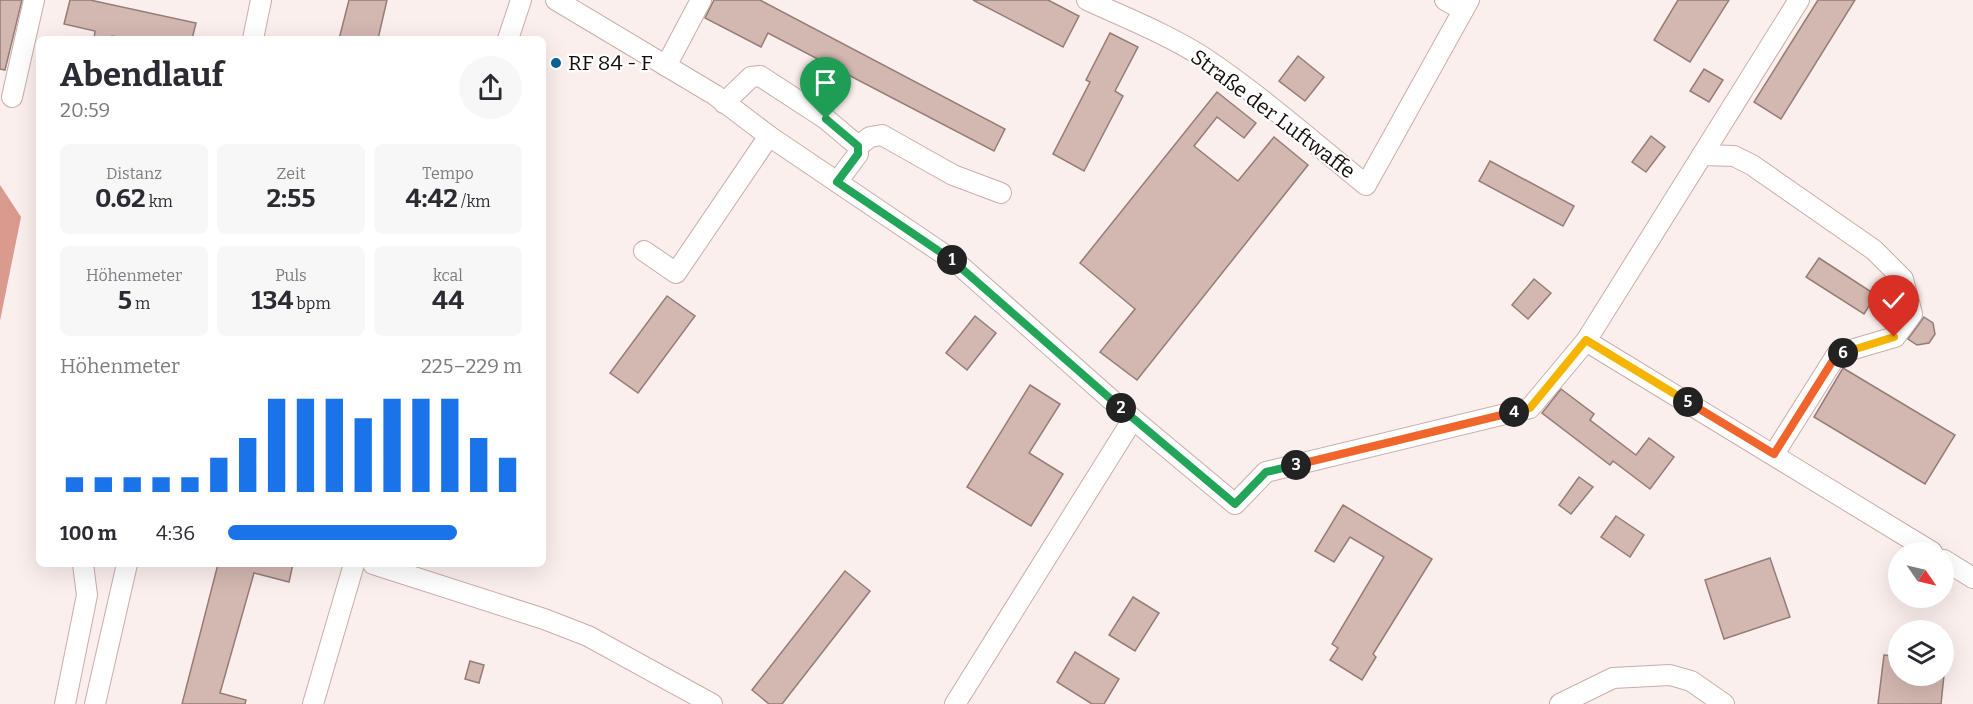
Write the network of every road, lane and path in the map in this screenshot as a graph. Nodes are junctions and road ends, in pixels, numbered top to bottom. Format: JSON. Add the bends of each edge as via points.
{"nodes":[{"id":1,"x":34,"y":0,"type":"edge"},
{"id":2,"x":261,"y":0,"type":"edge"},
{"id":3,"x":521,"y":0,"type":"edge"},
{"id":4,"x":556,"y":0,"type":"edge"},
{"id":5,"x":701,"y":0,"type":"edge"},
{"id":6,"x":1087,"y":0,"type":"edge"},
{"id":7,"x":1445,"y":0,"type":"edge"},
{"id":8,"x":1799,"y":0,"type":"edge"},
{"id":9,"x":1466,"y":5,"type":"edge"},
{"id":10,"x":254,"y":36,"type":"edge"},
{"id":11,"x":509,"y":36,"type":"edge"},
{"id":12,"x":666,"y":66,"type":"junction"},
{"id":13,"x":12,"y":97,"type":"dead end"},
{"id":14,"x":724,"y":102,"type":"junction"},
{"id":15,"x":769,"y":136,"type":"junction"},
{"id":16,"x":858,"y":146,"type":"junction"},
{"id":17,"x":1702,"y":155,"type":"junction"},
{"id":18,"x":837,"y":182,"type":"junction"},
{"id":19,"x":1001,"y":193,"type":"dead end"},
{"id":20,"x":644,"y":251,"type":"dead end"},
{"id":21,"x":1586,"y":340,"type":"junction"},
{"id":22,"x":1133,"y":418,"type":"junction"},
{"id":23,"x":1774,"y":454,"type":"junction"},
{"id":24,"x":1916,"y":542,"type":"edge"},
{"id":25,"x":1954,"y":566,"type":"edge"},
{"id":26,"x":83,"y":567,"type":"edge"},
{"id":27,"x":126,"y":567,"type":"edge"},
{"id":28,"x":353,"y":567,"type":"edge"},
{"id":29,"x":382,"y":567,"type":"edge"},
{"id":30,"x":1973,"y":578,"type":"edge"},
{"id":31,"x":65,"y":704,"type":"edge"},
{"id":32,"x":94,"y":704,"type":"edge"},
{"id":33,"x":313,"y":704,"type":"edge"},
{"id":34,"x":712,"y":704,"type":"edge"},
{"id":35,"x":955,"y":704,"type":"edge"},
{"id":36,"x":1560,"y":704,"type":"edge"},
{"id":37,"x":1724,"y":704,"type":"edge"}],
"edges":[{"from":1,"to":13,"type":"street"},
{"from":2,"to":10,"type":"street"},
{"from":3,"to":11,"type":"street"},
{"from":4,"to":12,"type":"street"},
{"from":5,"to":12,"type":"street"},
{"from":6,"to":9,"type":"street","name":"Straße der Luftwaffe","via":[[1202,57],[1366,185]]},
{"from":7,"to":9,"type":"street"},
{"from":8,"to":17,"type":"street"},
{"from":12,"to":14,"type":"street"},
{"from":14,"to":15,"type":"street"},
{"from":14,"to":16,"type":"street","via":[[751,77],[760,76],[826,119]]},
{"from":15,"to":18,"type":"street"},
{"from":15,"to":20,"type":"street","via":[[676,273]]},
{"from":16,"to":18,"type":"street","via":[[858,154]]},
{"from":16,"to":19,"type":"street","via":[[870,136],[882,135],[953,175]]},
{"from":17,"to":21,"type":"street"},
{"from":17,"to":23,"type":"street","via":[[1734,156],[1752,165],[1874,249],[1903,279],[1912,314],[1894,337],[1837,354]]},
{"from":18,"to":22,"type":"street","via":[[957,264]]},
{"from":21,"to":22,"type":"street","via":[[1530,408],[1266,472],[1235,504]]},
{"from":21,"to":23,"type":"street"},
{"from":22,"to":35,"type":"street"},
{"from":23,"to":24,"type":"street"},
{"from":25,"to":30,"type":"street"},
{"from":26,"to":31,"type":"street","via":[[87,596]]},
{"from":27,"to":32,"type":"street"},
{"from":28,"to":33,"type":"street"},
{"from":29,"to":34,"type":"street","via":[[588,636]]},
{"from":36,"to":37,"type":"street","via":[[1613,678],[1670,675],[1691,681]]}]}
